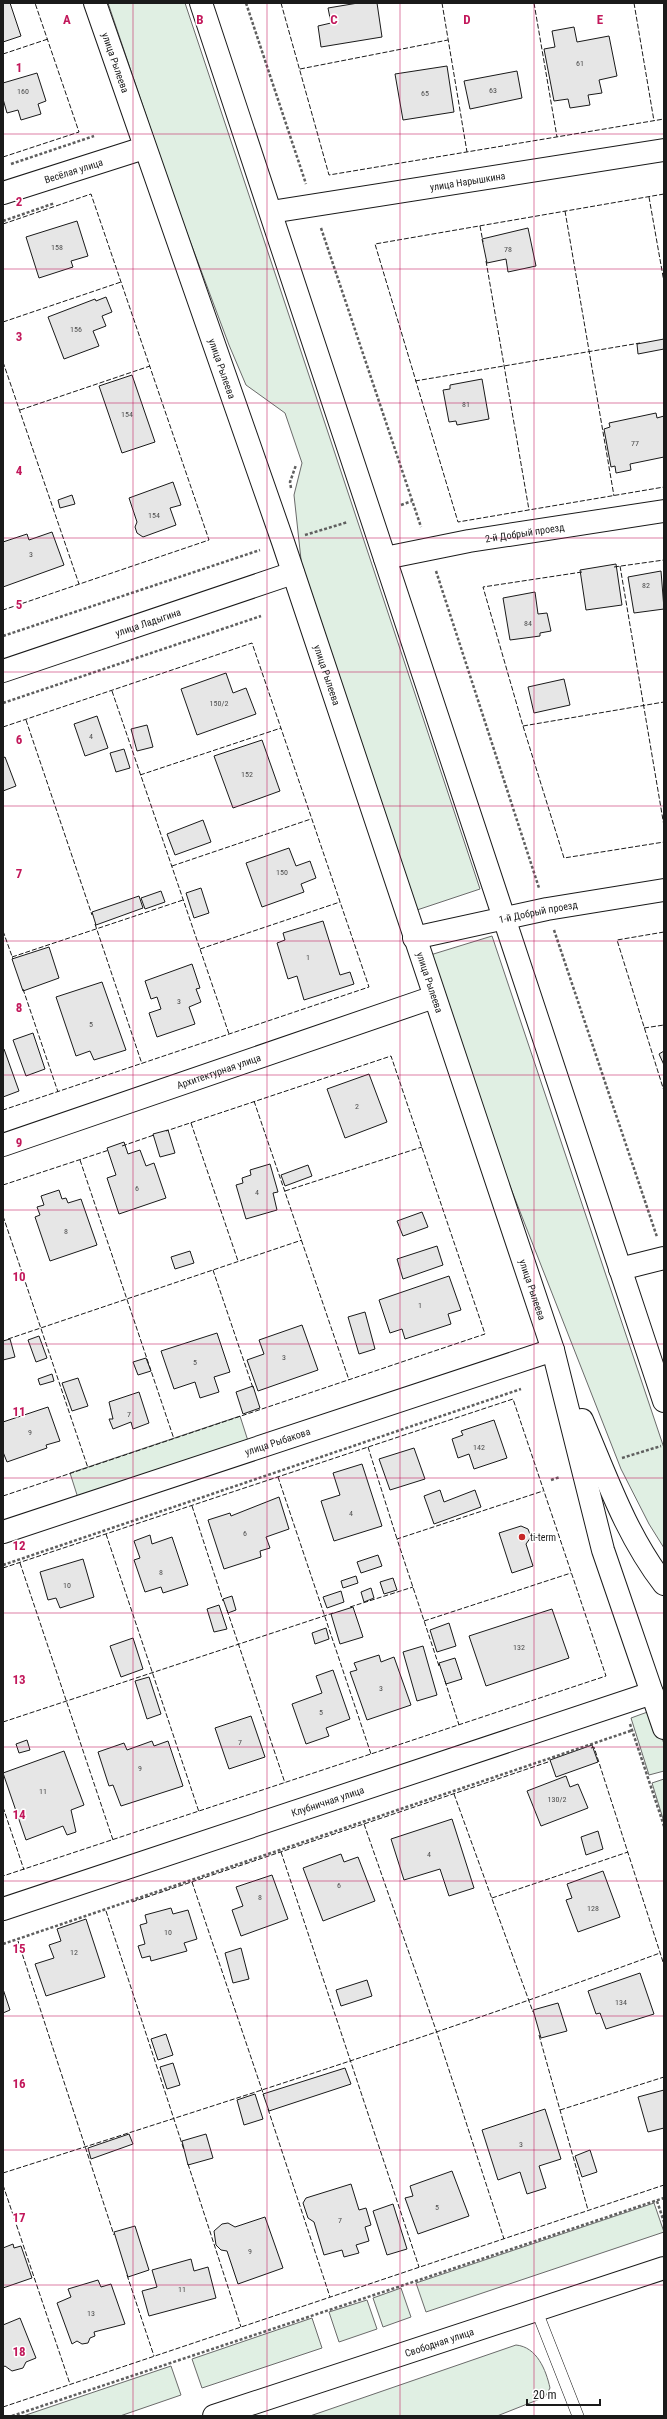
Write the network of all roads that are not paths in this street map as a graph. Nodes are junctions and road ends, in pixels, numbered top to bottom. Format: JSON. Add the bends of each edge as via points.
{"nodes":[{"id":1,"x":95,"y":3,"type":"edge"},
{"id":2,"x":201,"y":3,"type":"edge"},
{"id":3,"x":144,"y":148,"type":"junction"},
{"id":4,"x":664,"y":150,"type":"edge"},
{"id":5,"x":3,"y":193,"type":"edge"},
{"id":6,"x":271,"y":212,"type":"junction"},
{"id":7,"x":664,"y":511,"type":"edge"},
{"id":8,"x":385,"y":558,"type":"junction"},
{"id":9,"x":293,"y":573,"type":"junction"},
{"id":10,"x":3,"y":671,"type":"edge"},
{"id":11,"x":664,"y":890,"type":"edge"},
{"id":12,"x":504,"y":918,"type":"junction"},
{"id":13,"x":414,"y":938,"type":"junction"},
{"id":14,"x":434,"y":998,"type":"junction"},
{"id":15,"x":3,"y":1145,"type":"edge"},
{"id":16,"x":664,"y":1258,"type":"edge"},
{"id":17,"x":620,"y":1269,"type":"junction"},
{"id":18,"x":553,"y":1350,"type":"junction"},
{"id":19,"x":664,"y":1401,"type":"edge"},
{"id":20,"x":3,"y":1532,"type":"edge"},
{"id":21,"x":664,"y":1584,"type":"edge"},
{"id":22,"x":652,"y":1693,"type":"junction"},
{"id":23,"x":664,"y":1728,"type":"edge"},
{"id":24,"x":3,"y":1909,"type":"edge"},
{"id":25,"x":664,"y":2268,"type":"edge"},
{"id":26,"x":536,"y":2309,"type":"junction"},
{"id":27,"x":214,"y":2416,"type":"edge"},
{"id":28,"x":578,"y":2416,"type":"edge"}],
"edges":[{"from":1,"to":3,"type":"street","name":"улица Рылеева"},
{"from":2,"to":6,"type":"street"},
{"from":3,"to":5,"type":"street","name":"Весёлая улица"},
{"from":3,"to":9,"type":"street","name":"улица Рылеева"},
{"from":4,"to":6,"type":"street","name":"улица Нарышкина"},
{"from":6,"to":8,"type":"street"},
{"from":7,"to":8,"type":"street","name":"2-й Добрый проезд"},
{"from":8,"to":12,"type":"street"},
{"from":9,"to":10,"type":"street","name":"улица Ладыгина"},
{"from":9,"to":13,"type":"street","name":"улица Рылеева"},
{"from":11,"to":12,"type":"street","name":"1-й Добрый проезд"},
{"from":12,"to":13,"type":"street","name":"1-й Добрый проезд"},
{"from":12,"to":17,"type":"street"},
{"from":13,"to":14,"type":"street","name":"улица Рылеева"},
{"from":14,"to":15,"type":"street","name":"Архитектурная улица"},
{"from":14,"to":18,"type":"street","name":"улица Рылеева"},
{"from":16,"to":17,"type":"street"},
{"from":17,"to":19,"type":"street"},
{"from":18,"to":20,"type":"street","name":"улица Рыбакова"},
{"from":18,"to":21,"type":"street","name":"улица Рылеева","via":[[619,1508],[642,1551]]},
{"from":18,"to":22,"type":"street","name":"улица Рылеева","via":[[604,1550]]},
{"from":22,"to":23,"type":"street","name":"улица Рылеева"},
{"from":22,"to":24,"type":"street","name":"Клубничная улица"},
{"from":25,"to":26,"type":"street","name":"Свободная улица"},
{"from":26,"to":27,"type":"street","name":"Свободная улица"},
{"from":26,"to":28,"type":"lane"}]}
